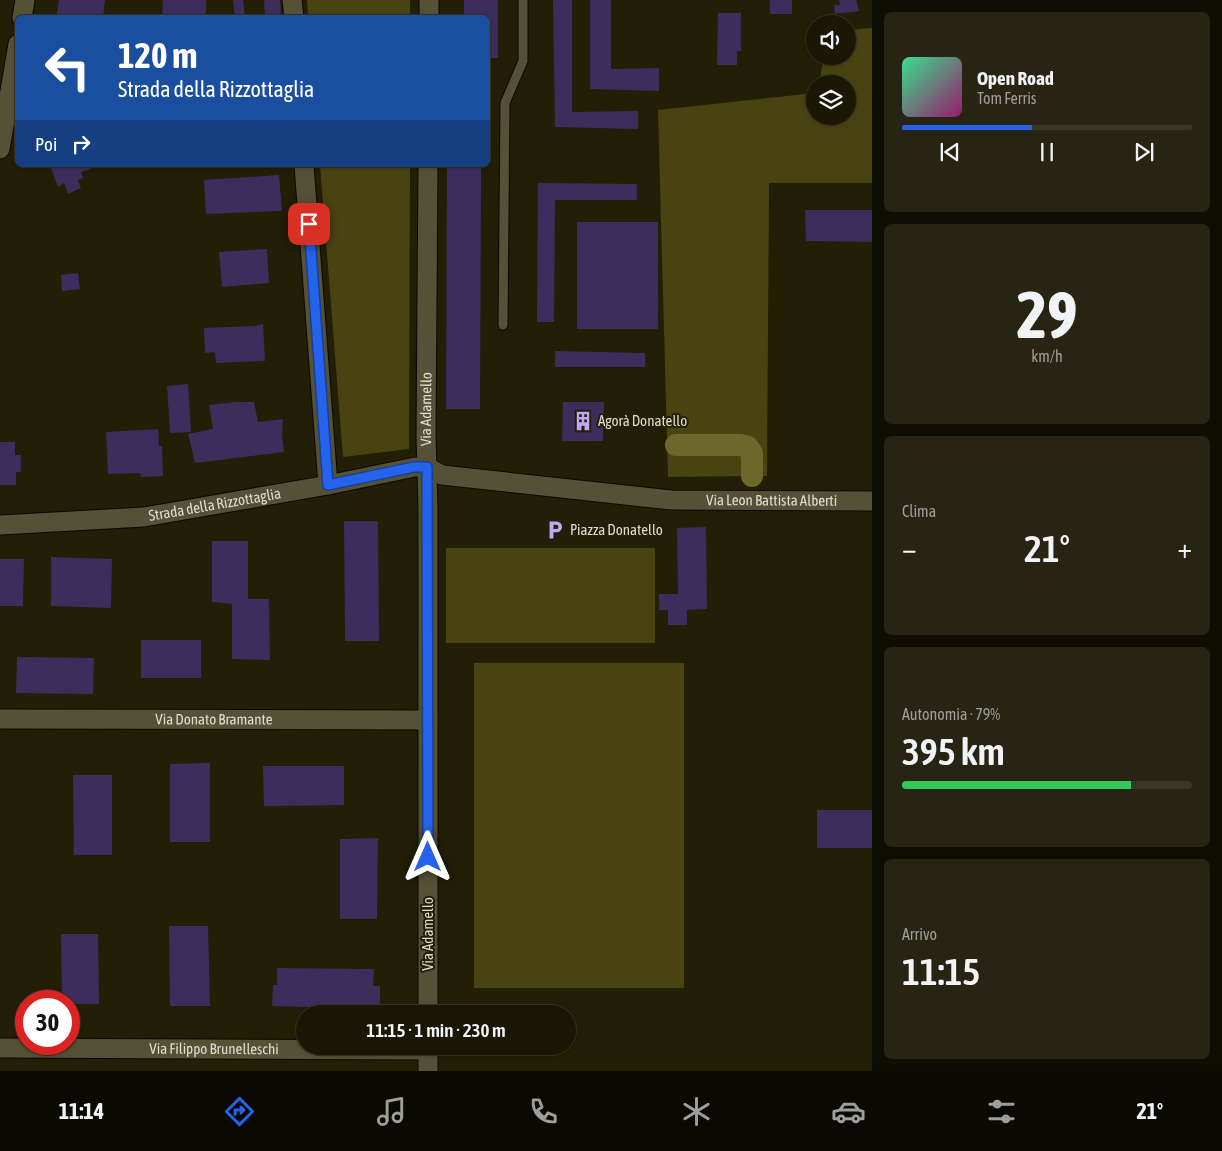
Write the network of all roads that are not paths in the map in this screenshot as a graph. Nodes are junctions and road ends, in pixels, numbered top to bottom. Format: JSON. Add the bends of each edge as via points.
{"nodes":[{"id":1,"x":25,"y":0,"type":"edge"},
{"id":2,"x":292,"y":0,"type":"edge"},
{"id":3,"x":429,"y":0,"type":"edge"},
{"id":4,"x":523,"y":0,"type":"edge"},
{"id":5,"x":22,"y":15,"type":"edge"},
{"id":6,"x":294,"y":15,"type":"edge"},
{"id":7,"x":429,"y":15,"type":"edge"},
{"id":8,"x":15,"y":62,"type":"edge"},
{"id":9,"x":0,"y":149,"type":"edge"},
{"id":10,"x":304,"y":167,"type":"edge"},
{"id":11,"x":428,"y":167,"type":"edge"},
{"id":12,"x":503,"y":325,"type":"dead end"},
{"id":13,"x":427,"y":467,"type":"junction"},
{"id":14,"x":328,"y":485,"type":"junction"},
{"id":15,"x":872,"y":501,"type":"edge"},
{"id":16,"x":0,"y":525,"type":"edge"},
{"id":17,"x":0,"y":718,"type":"edge"},
{"id":18,"x":428,"y":720,"type":"junction"},
{"id":19,"x":428,"y":1005,"type":"edge"},
{"id":20,"x":0,"y":1048,"type":"edge"},
{"id":21,"x":296,"y":1048,"type":"edge"},
{"id":22,"x":428,"y":1055,"type":"edge"},
{"id":23,"x":428,"y":1071,"type":"edge"}],
"edges":[{"from":1,"to":5,"type":"street"},
{"from":2,"to":6,"type":"street"},
{"from":3,"to":7,"type":"street"},
{"from":4,"to":12,"type":"lane","via":[[523,61],[505,104]]},
{"from":8,"to":9,"type":"street"},
{"from":10,"to":14,"type":"street"},
{"from":11,"to":13,"type":"street","name":"Via Adamello"},
{"from":13,"to":14,"type":"street","name":"Strada della Rizzottaglia"},
{"from":13,"to":15,"type":"street","name":"Via Leon Battista Alberti","via":[[442,475],[671,500]]},
{"from":13,"to":18,"type":"street","name":"Via Adamello"},
{"from":14,"to":16,"type":"street","name":"Strada della Rizzottaglia","via":[[144,517]]},
{"from":17,"to":18,"type":"street","name":"Via Donato Bramante"},
{"from":18,"to":19,"type":"street","name":"Via Adamello"},
{"from":20,"to":21,"type":"street","name":"Via Filippo Brunelleschi"},
{"from":22,"to":23,"type":"street"}]}
